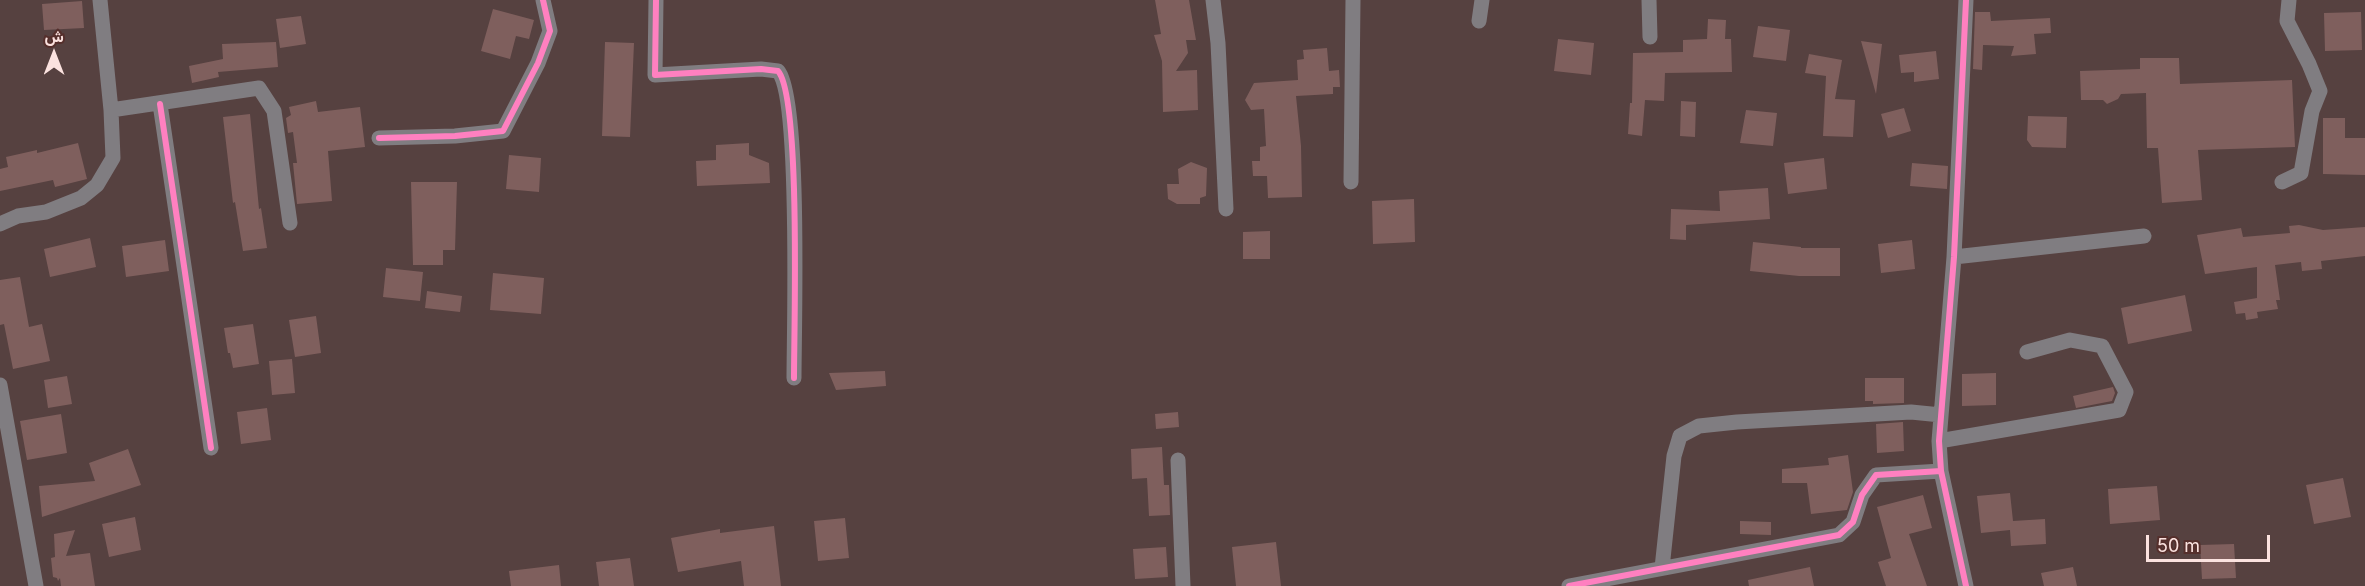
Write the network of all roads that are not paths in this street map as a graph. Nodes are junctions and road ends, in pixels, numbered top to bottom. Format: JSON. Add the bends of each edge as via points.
{"nodes":[{"id":1,"x":100,"y":0,"type":"edge"},
{"id":2,"x":543,"y":0,"type":"edge"},
{"id":3,"x":656,"y":0,"type":"edge"},
{"id":4,"x":1213,"y":0,"type":"edge"},
{"id":5,"x":1353,"y":0,"type":"edge"},
{"id":6,"x":1482,"y":0,"type":"edge"},
{"id":7,"x":1649,"y":0,"type":"edge"},
{"id":8,"x":1966,"y":0,"type":"edge"},
{"id":9,"x":2289,"y":0,"type":"edge"},
{"id":10,"x":1479,"y":21,"type":"dead end"},
{"id":11,"x":1650,"y":37,"type":"dead end"},
{"id":12,"x":160,"y":104,"type":"junction"},
{"id":13,"x":111,"y":110,"type":"junction"},
{"id":14,"x":380,"y":138,"type":"dead end"},
{"id":15,"x":1351,"y":182,"type":"dead end"},
{"id":16,"x":2282,"y":182,"type":"dead end"},
{"id":17,"x":1226,"y":209,"type":"dead end"},
{"id":18,"x":290,"y":223,"type":"dead end"},
{"id":19,"x":0,"y":224,"type":"edge"},
{"id":20,"x":2144,"y":236,"type":"dead end"},
{"id":21,"x":1954,"y":257,"type":"junction"},
{"id":22,"x":2027,"y":352,"type":"dead end"},
{"id":23,"x":794,"y":378,"type":"dead end"},
{"id":24,"x":0,"y":385,"type":"edge"},
{"id":25,"x":1941,"y":415,"type":"junction"},
{"id":26,"x":4,"y":428,"type":"edge"},
{"id":27,"x":1939,"y":441,"type":"junction"},
{"id":28,"x":211,"y":448,"type":"dead end"},
{"id":29,"x":1178,"y":460,"type":"dead end"},
{"id":30,"x":1941,"y":471,"type":"junction"},
{"id":31,"x":1662,"y":568,"type":"junction"},
{"id":32,"x":36,"y":586,"type":"edge"},
{"id":33,"x":1184,"y":586,"type":"edge"},
{"id":34,"x":1569,"y":586,"type":"edge"},
{"id":35,"x":1966,"y":586,"type":"edge"}],
"edges":[{"from":1,"to":13,"type":"street"},
{"from":2,"to":14,"type":"street","via":[[550,31],[503,131]]},
{"from":3,"to":23,"type":"street","via":[[655,75],[761,69],[778,71],[783,77],[794,204]]},
{"from":4,"to":17,"type":"street"},
{"from":5,"to":15,"type":"street"},
{"from":6,"to":10,"type":"street"},
{"from":7,"to":11,"type":"street"},
{"from":8,"to":21,"type":"street"},
{"from":9,"to":16,"type":"street","via":[[2287,21],[2320,91],[2312,111],[2301,173]]},
{"from":12,"to":13,"type":"street"},
{"from":12,"to":18,"type":"street","via":[[260,88],[274,111]]},
{"from":12,"to":28,"type":"street"},
{"from":13,"to":19,"type":"street","via":[[113,158],[97,185],[81,198]]},
{"from":20,"to":21,"type":"street"},
{"from":21,"to":25,"type":"street"},
{"from":22,"to":27,"type":"street","via":[[2070,340],[2102,346],[2126,392],[2119,410]]},
{"from":24,"to":26,"type":"street"},
{"from":25,"to":27,"type":"street"},
{"from":25,"to":31,"type":"street","via":[[1911,412],[1737,422],[1699,426],[1680,436],[1674,456]]},
{"from":26,"to":32,"type":"street"},
{"from":27,"to":30,"type":"street"},
{"from":29,"to":33,"type":"street"},
{"from":30,"to":31,"type":"street","via":[[1876,475],[1862,495],[1853,522],[1839,535]]},
{"from":30,"to":35,"type":"street"},
{"from":31,"to":34,"type":"street"}]}
